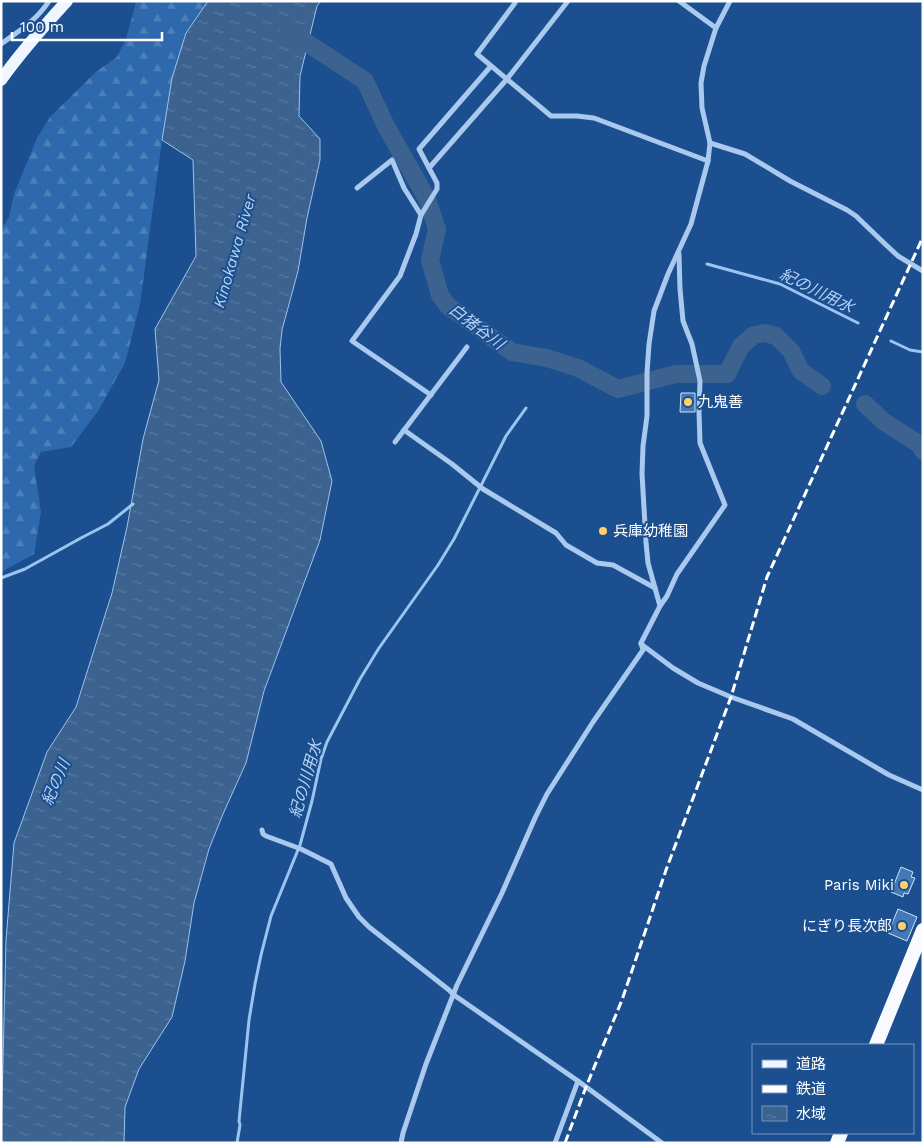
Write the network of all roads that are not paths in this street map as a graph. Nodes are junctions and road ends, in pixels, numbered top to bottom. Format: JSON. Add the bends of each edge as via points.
{"nodes":[{"id":1,"x":49,"y":1,"type":"edge"},
{"id":2,"x":67,"y":1,"type":"edge"},
{"id":3,"x":515,"y":1,"type":"edge"},
{"id":4,"x":568,"y":1,"type":"edge"},
{"id":5,"x":679,"y":1,"type":"edge"},
{"id":6,"x":730,"y":1,"type":"edge"},
{"id":7,"x":716,"y":28,"type":"junction"},
{"id":8,"x":1,"y":44,"type":"edge"},
{"id":9,"x":491,"y":66,"type":"junction"},
{"id":10,"x":1,"y":80,"type":"edge"},
{"id":11,"x":507,"y":80,"type":"junction"},
{"id":12,"x":710,"y":143,"type":"junction"},
{"id":13,"x":708,"y":160,"type":"junction"},
{"id":14,"x":429,"y":168,"type":"junction"},
{"id":15,"x":357,"y":188,"type":"dead end"},
{"id":16,"x":421,"y":215,"type":"junction"},
{"id":17,"x":679,"y":252,"type":"junction"},
{"id":18,"x":923,"y":271,"type":"edge"},
{"id":19,"x":467,"y":347,"type":"dead end"},
{"id":20,"x":431,"y":395,"type":"junction"},
{"id":21,"x":404,"y":430,"type":"junction"},
{"id":22,"x":395,"y":442,"type":"dead end"},
{"id":23,"x":655,"y":588,"type":"junction"},
{"id":24,"x":660,"y":606,"type":"junction"},
{"id":25,"x":641,"y":643,"type":"junction"},
{"id":26,"x":923,"y":790,"type":"edge"},
{"id":27,"x":262,"y":830,"type":"dead end"},
{"id":28,"x":923,"y":930,"type":"edge"},
{"id":29,"x":454,"y":995,"type":"junction"},
{"id":30,"x":876,"y":1044,"type":"edge"},
{"id":31,"x":578,"y":1081,"type":"junction"},
{"id":32,"x":401,"y":1143,"type":"edge"},
{"id":33,"x":555,"y":1143,"type":"edge"},
{"id":34,"x":662,"y":1143,"type":"edge"}],
"edges":[{"from":1,"to":8,"type":"street","via":[[42,12]]},
{"from":2,"to":10,"type":"main road"},
{"from":3,"to":9,"type":"street","via":[[477,54]]},
{"from":4,"to":11,"type":"street"},
{"from":5,"to":7,"type":"street"},
{"from":6,"to":7,"type":"street"},
{"from":7,"to":12,"type":"street","via":[[701,83],[702,108]]},
{"from":9,"to":11,"type":"street"},
{"from":9,"to":14,"type":"street","via":[[419,149]]},
{"from":11,"to":13,"type":"street","via":[[551,116],[594,118]]},
{"from":11,"to":14,"type":"street"},
{"from":12,"to":13,"type":"street"},
{"from":12,"to":18,"type":"street","via":[[745,154],[847,210],[898,256]]},
{"from":13,"to":17,"type":"street","via":[[691,224]]},
{"from":14,"to":16,"type":"street","via":[[437,189]]},
{"from":15,"to":16,"type":"street","via":[[392,160]]},
{"from":16,"to":20,"type":"street","via":[[400,276],[352,341]]},
{"from":17,"to":23,"type":"street","via":[[654,311],[649,344],[642,474],[648,563]]},
{"from":17,"to":24,"type":"street","via":[[683,321],[700,377],[700,442],[724,505],[677,574]]},
{"from":19,"to":20,"type":"street"},
{"from":20,"to":21,"type":"street"},
{"from":21,"to":22,"type":"street"},
{"from":21,"to":23,"type":"street","via":[[480,487],[556,533],[566,545],[597,563],[614,565]]},
{"from":23,"to":24,"type":"street"},
{"from":24,"to":25,"type":"street"},
{"from":25,"to":26,"type":"street","via":[[698,683],[793,719],[890,775]]},
{"from":25,"to":29,"type":"street","via":[[643,650],[547,794]]},
{"from":27,"to":29,"type":"street","via":[[266,836],[331,864],[346,898],[369,927]]},
{"from":28,"to":30,"type":"highway"},
{"from":29,"to":31,"type":"street"},
{"from":29,"to":32,"type":"street","via":[[426,1064]]},
{"from":31,"to":33,"type":"street"},
{"from":31,"to":34,"type":"street"}]}
